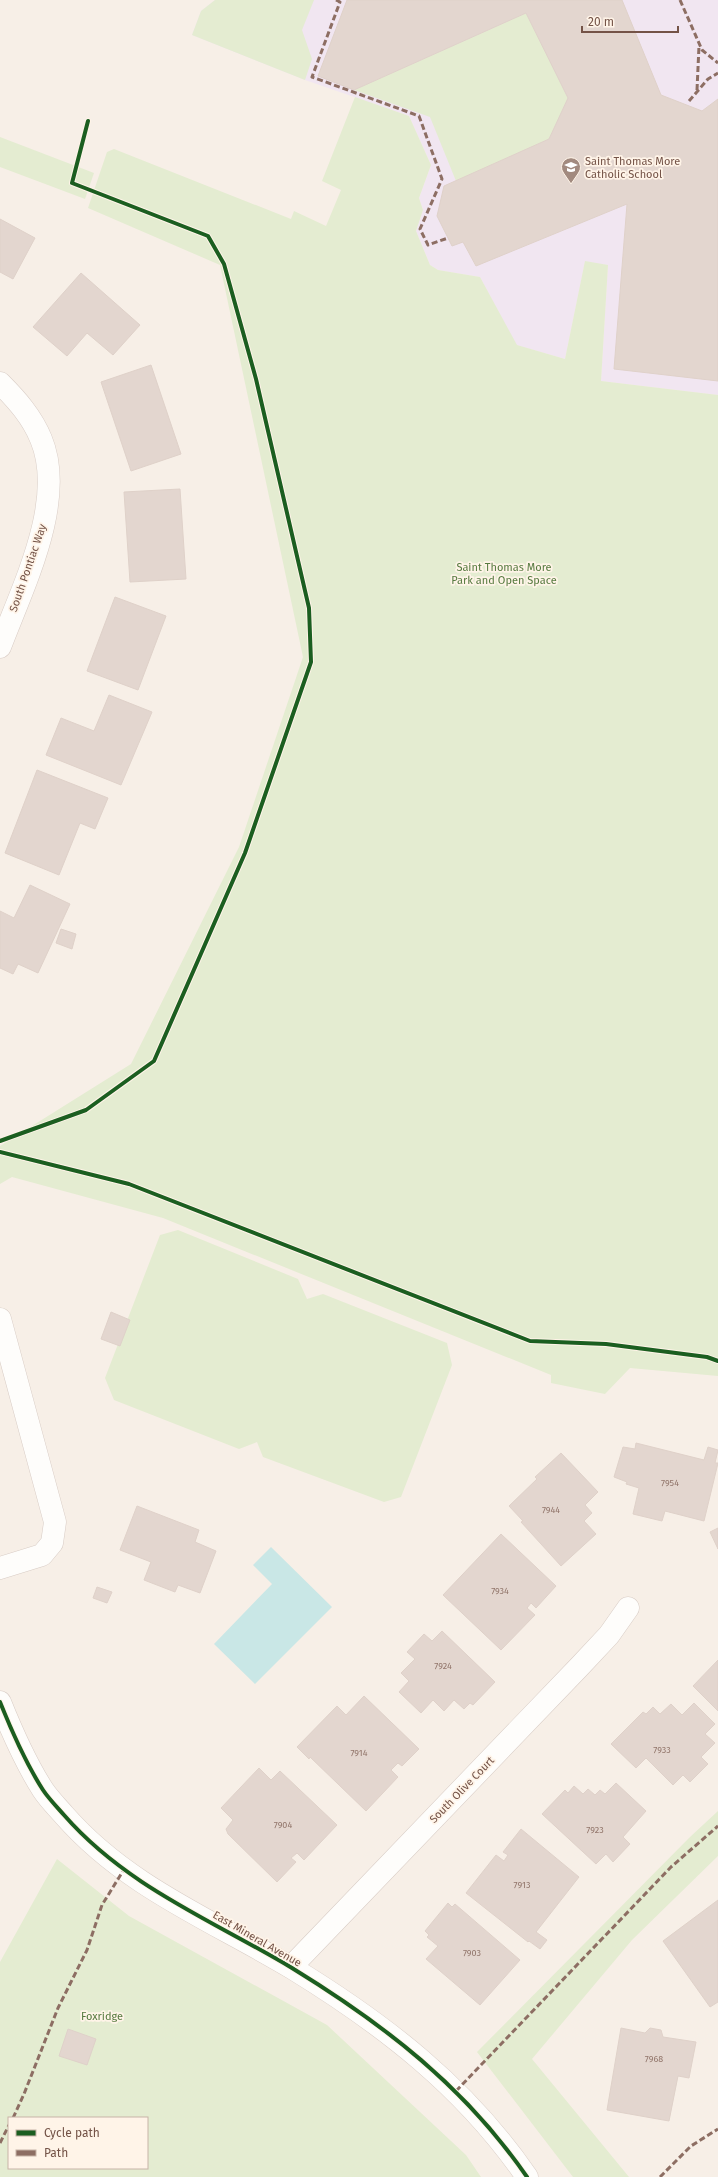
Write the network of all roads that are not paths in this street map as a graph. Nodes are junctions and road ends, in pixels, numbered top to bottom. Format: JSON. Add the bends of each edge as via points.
{"nodes":[{"id":1,"x":0,"y":383,"type":"edge"},
{"id":2,"x":0,"y":646,"type":"edge"},
{"id":3,"x":0,"y":1319,"type":"edge"},
{"id":4,"x":0,"y":1568,"type":"edge"},
{"id":5,"x":628,"y":1608,"type":"dead end"},
{"id":6,"x":0,"y":1702,"type":"edge"},
{"id":7,"x":291,"y":1968,"type":"junction"},
{"id":8,"x":527,"y":2177,"type":"edge"}],
"edges":[{"from":1,"to":2,"type":"street","name":"South Pontiac Way","via":[[31,418],[42,440],[47,463],[48,491],[40,537]]},
{"from":3,"to":4,"type":"street","via":[[55,1522],[52,1543],[42,1555]]},
{"from":5,"to":7,"type":"street","name":"South Olive Court","via":[[609,1635],[580,1666]]},
{"from":6,"to":7,"type":"street","name":"East Mineral Avenue","via":[[18,1747],[44,1791],[83,1836],[123,1870],[166,1898]]},
{"from":7,"to":8,"type":"street","name":"East Mineral Avenue","via":[[363,2014],[442,2077],[480,2116]]}]}
